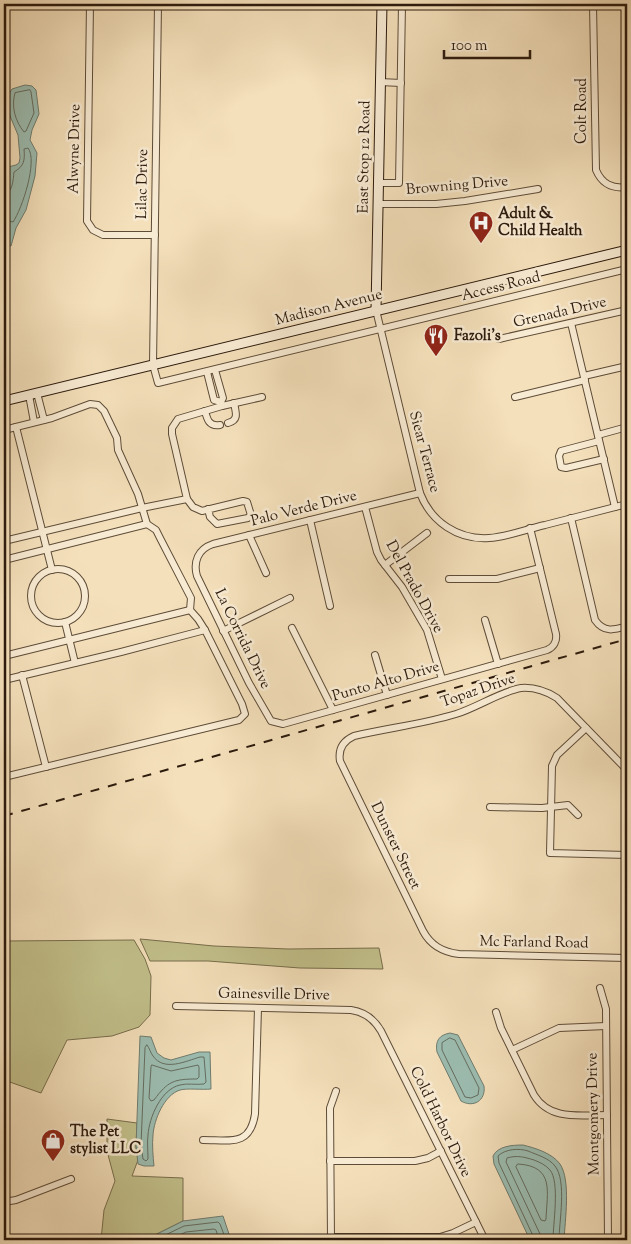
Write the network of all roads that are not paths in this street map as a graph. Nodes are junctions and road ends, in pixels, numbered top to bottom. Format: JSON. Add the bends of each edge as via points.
{"nodes":[{"id":1,"x":90,"y":4,"type":"edge"},
{"id":2,"x":158,"y":4,"type":"edge"},
{"id":3,"x":382,"y":4,"type":"edge"},
{"id":4,"x":402,"y":4,"type":"edge"},
{"id":5,"x":593,"y":4,"type":"edge"},
{"id":6,"x":380,"y":82,"type":"junction"},
{"id":7,"x":401,"y":83,"type":"junction"},
{"id":8,"x":379,"y":183,"type":"junction"},
{"id":9,"x":627,"y":187,"type":"edge"},
{"id":10,"x":538,"y":190,"type":"dead end"},
{"id":11,"x":378,"y":204,"type":"junction"},
{"id":12,"x":155,"y":235,"type":"junction"},
{"id":13,"x":627,"y":250,"type":"edge"},
{"id":14,"x":627,"y":269,"type":"edge"},
{"id":15,"x":376,"y":310,"type":"junction"},
{"id":16,"x":627,"y":310,"type":"edge"},
{"id":17,"x":571,"y":323,"type":"junction"},
{"id":18,"x":380,"y":329,"type":"junction"},
{"id":19,"x":499,"y":339,"type":"dead end"},
{"id":20,"x":153,"y":365,"type":"junction"},
{"id":21,"x":627,"y":366,"type":"edge"},
{"id":22,"x":216,"y":370,"type":"junction"},
{"id":23,"x":207,"y":372,"type":"junction"},
{"id":24,"x":584,"y":378,"type":"junction"},
{"id":25,"x":33,"y":394,"type":"junction"},
{"id":26,"x":262,"y":397,"type":"dead end"},
{"id":27,"x":515,"y":398,"type":"dead end"},
{"id":28,"x":4,"y":401,"type":"edge"},
{"id":29,"x":234,"y":403,"type":"junction"},
{"id":30,"x":221,"y":404,"type":"junction"},
{"id":31,"x":205,"y":411,"type":"junction"},
{"id":32,"x":44,"y":420,"type":"junction"},
{"id":33,"x":34,"y":422,"type":"junction"},
{"id":34,"x":228,"y":423,"type":"dead end"},
{"id":35,"x":220,"y":425,"type":"dead end"},
{"id":36,"x":16,"y":426,"type":"junction"},
{"id":37,"x":627,"y":427,"type":"edge"},
{"id":38,"x":4,"y":430,"type":"edge"},
{"id":39,"x":598,"y":438,"type":"junction"},
{"id":40,"x":604,"y":459,"type":"junction"},
{"id":41,"x":420,"y":493,"type":"junction"},
{"id":42,"x":187,"y":499,"type":"junction"},
{"id":43,"x":627,"y":504,"type":"edge"},
{"id":44,"x":365,"y":507,"type":"junction"},
{"id":45,"x":615,"y":507,"type":"junction"},
{"id":46,"x":142,"y":508,"type":"junction"},
{"id":47,"x":208,"y":509,"type":"junction"},
{"id":48,"x":571,"y":518,"type":"junction"},
{"id":49,"x":310,"y":520,"type":"junction"},
{"id":50,"x":147,"y":524,"type":"junction"},
{"id":51,"x":530,"y":528,"type":"junction"},
{"id":52,"x":42,"y":531,"type":"junction"},
{"id":53,"x":427,"y":533,"type":"dead end"},
{"id":54,"x":249,"y":535,"type":"junction"},
{"id":55,"x":4,"y":541,"type":"edge"},
{"id":56,"x":47,"y":550,"type":"junction"},
{"id":57,"x":198,"y":556,"type":"joint"},
{"id":58,"x":4,"y":560,"type":"edge"},
{"id":59,"x":385,"y":565,"type":"junction"},
{"id":60,"x":540,"y":568,"type":"junction"},
{"id":61,"x":52,"y":570,"type":"junction"},
{"id":62,"x":266,"y":573,"type":"dead end"},
{"id":63,"x":449,"y":579,"type":"dead end"},
{"id":64,"x":290,"y":598,"type":"dead end"},
{"id":65,"x":330,"y":606,"type":"dead end"},
{"id":66,"x":190,"y":610,"type":"junction"},
{"id":67,"x":485,"y":620,"type":"dead end"},
{"id":68,"x":65,"y":622,"type":"junction"},
{"id":69,"x":627,"y":626,"type":"edge"},
{"id":70,"x":292,"y":628,"type":"dead end"},
{"id":71,"x":205,"y":630,"type":"junction"},
{"id":72,"x":223,"y":631,"type":"junction"},
{"id":73,"x":69,"y":641,"type":"junction"},
{"id":74,"x":375,"y":655,"type":"dead end"},
{"id":75,"x":4,"y":656,"type":"edge"},
{"id":76,"x":75,"y":663,"type":"junction"},
{"id":77,"x":498,"y":664,"type":"junction"},
{"id":78,"x":22,"y":675,"type":"junction"},
{"id":79,"x":442,"y":679,"type":"junction"},
{"id":80,"x":4,"y":680,"type":"edge"},
{"id":81,"x":387,"y":695,"type":"junction"},
{"id":82,"x":333,"y":710,"type":"junction"},
{"id":83,"x":281,"y":724,"type":"joint"},
{"id":84,"x":586,"y":728,"type":"junction"},
{"id":85,"x":341,"y":747,"type":"joint"},
{"id":86,"x":46,"y":767,"type":"junction"},
{"id":87,"x":627,"y":770,"type":"edge"},
{"id":88,"x":4,"y":777,"type":"edge"},
{"id":89,"x":490,"y":807,"type":"dead end"},
{"id":90,"x":551,"y":807,"type":"junction"},
{"id":91,"x":578,"y":815,"type":"dead end"},
{"id":92,"x":627,"y":855,"type":"edge"},
{"id":93,"x":441,"y":950,"type":"joint"},
{"id":94,"x":627,"y":958,"type":"edge"},
{"id":95,"x":600,"y":988,"type":"dead end"},
{"id":96,"x":176,"y":1006,"type":"dead end"},
{"id":97,"x":258,"y":1008,"type":"junction"},
{"id":98,"x":496,"y":1012,"type":"dead end"},
{"id":99,"x":370,"y":1017,"type":"joint"},
{"id":100,"x":606,"y":1026,"type":"junction"},
{"id":101,"x":512,"y":1050,"type":"junction"},
{"id":102,"x":336,"y":1092,"type":"dead end"},
{"id":103,"x":607,"y":1115,"type":"junction"},
{"id":104,"x":203,"y":1140,"type":"dead end"},
{"id":105,"x":440,"y":1151,"type":"junction"},
{"id":106,"x":330,"y":1161,"type":"junction"},
{"id":107,"x":71,"y":1179,"type":"dead end"},
{"id":108,"x":4,"y":1202,"type":"edge"},
{"id":109,"x":476,"y":1222,"type":"junction"},
{"id":110,"x":331,"y":1239,"type":"edge"},
{"id":111,"x":485,"y":1240,"type":"edge"},
{"id":112,"x":608,"y":1240,"type":"edge"}],
"edges":[{"from":1,"to":12,"type":"street","name":"Alwyne Drive","via":[[87,222],[100,234]]},
{"from":2,"to":12,"type":"street","name":"Lilac Drive"},
{"from":3,"to":6,"type":"main road","name":"East Stop 12 Road"},
{"from":4,"to":7,"type":"street"},
{"from":5,"to":9,"type":"street","name":"Colt Road","via":[[595,163],[606,184]]},
{"from":6,"to":7,"type":"street"},
{"from":6,"to":8,"type":"main road","name":"East Stop 12 Road"},
{"from":7,"to":8,"type":"street","via":[[399,183]]},
{"from":8,"to":11,"type":"main road","name":"East Stop 12 Road"},
{"from":10,"to":11,"type":"street","name":"Browning Drive","via":[[436,204]]},
{"from":11,"to":15,"type":"main road","name":"East Stop 12 Road"},
{"from":12,"to":20,"type":"street","name":"Lilac Drive"},
{"from":13,"to":15,"type":"main road","name":"Madison Avenue"},
{"from":14,"to":18,"type":"street","name":"Access Road"},
{"from":15,"to":18,"type":"street","name":"Siear Terrace"},
{"from":15,"to":20,"type":"main road","name":"Madison Avenue"},
{"from":16,"to":17,"type":"street","name":"Grenada Drive"},
{"from":17,"to":19,"type":"street","name":"Grenada Drive"},
{"from":17,"to":24,"type":"street"},
{"from":18,"to":22,"type":"street","name":"Access Road"},
{"from":18,"to":41,"type":"street","name":"Siear Terrace"},
{"from":20,"to":23,"type":"street","name":"Access Road","via":[[158,384]]},
{"from":20,"to":25,"type":"main road","name":"Madison Avenue"},
{"from":21,"to":24,"type":"street"},
{"from":22,"to":23,"type":"street","name":"Access Road"},
{"from":22,"to":30,"type":"street","via":[[223,398]]},
{"from":23,"to":30,"type":"street","via":[[214,400]]},
{"from":24,"to":27,"type":"street"},
{"from":24,"to":39,"type":"street"},
{"from":25,"to":28,"type":"main road","name":"Madison Avenue"},
{"from":25,"to":32,"type":"street"},
{"from":25,"to":33,"type":"street"},
{"from":26,"to":29,"type":"street"},
{"from":29,"to":30,"type":"street"},
{"from":29,"to":34,"type":"street","via":[[237,417]]},
{"from":30,"to":31,"type":"street"},
{"from":31,"to":35,"type":"street","via":[[211,424]]},
{"from":31,"to":42,"type":"street","via":[[178,419],[172,428]]},
{"from":32,"to":33,"type":"street"},
{"from":32,"to":46,"type":"street","via":[[90,404],[102,408],[117,438],[118,450]]},
{"from":33,"to":36,"type":"street"},
{"from":36,"to":38,"type":"street"},
{"from":36,"to":52,"type":"street"},
{"from":37,"to":39,"type":"street"},
{"from":39,"to":40,"type":"street"},
{"from":39,"to":40,"type":"street","via":[[561,451],[561,467]]},
{"from":40,"to":45,"type":"street"},
{"from":41,"to":44,"type":"street","name":"Palo Verde Drive"},
{"from":41,"to":51,"type":"street","name":"Siear Terrace","via":[[434,517],[461,534],[490,538]]},
{"from":42,"to":46,"type":"street"},
{"from":42,"to":47,"type":"street","via":[[193,507]]},
{"from":43,"to":45,"type":"street","name":"Siear Terrace"},
{"from":44,"to":49,"type":"street","name":"Palo Verde Drive"},
{"from":44,"to":59,"type":"street","name":"Del Prado Drive","via":[[376,548]]},
{"from":45,"to":48,"type":"street","name":"Siear Terrace"},
{"from":46,"to":50,"type":"street"},
{"from":46,"to":52,"type":"street"},
{"from":47,"to":47,"type":"street","via":[[243,501],[247,502],[251,515],[217,524]]},
{"from":48,"to":51,"type":"street","name":"Siear Terrace"},
{"from":48,"to":69,"type":"street","via":[[594,617],[602,628],[612,630]]},
{"from":49,"to":54,"type":"street","name":"Palo Verde Drive"},
{"from":49,"to":65,"type":"street"},
{"from":50,"to":56,"type":"street"},
{"from":50,"to":66,"type":"street","via":[[156,530],[191,598]]},
{"from":51,"to":60,"type":"street"},
{"from":52,"to":55,"type":"street"},
{"from":52,"to":56,"type":"street"},
{"from":53,"to":59,"type":"street"},
{"from":54,"to":57,"type":"street","name":"Palo Verde Drive","via":[[209,545]]},
{"from":54,"to":62,"type":"street"},
{"from":56,"to":58,"type":"street"},
{"from":56,"to":61,"type":"street"},
{"from":57,"to":72,"type":"street","name":"La Corrida Drive","via":[[197,574]]},
{"from":59,"to":79,"type":"street","name":"Del Prado Drive","via":[[427,630]]},
{"from":60,"to":63,"type":"street","via":[[496,579]]},
{"from":60,"to":77,"type":"street","name":"Punto Alto Drive","via":[[556,634],[554,644],[547,650]]},
{"from":61,"to":68,"type":"street","via":[[70,572],[84,590],[82,608],[74,618]]},
{"from":61,"to":68,"type":"street","via":[[35,582],[32,603],[45,619],[54,623]]},
{"from":64,"to":72,"type":"street"},
{"from":66,"to":71,"type":"street"},
{"from":66,"to":73,"type":"street"},
{"from":67,"to":77,"type":"street"},
{"from":68,"to":73,"type":"street"},
{"from":70,"to":82,"type":"street"},
{"from":71,"to":76,"type":"street"},
{"from":71,"to":86,"type":"street","via":[[242,704],[244,713],[239,720]]},
{"from":72,"to":83,"type":"street","name":"La Corrida Drive","via":[[269,720]]},
{"from":73,"to":75,"type":"street"},
{"from":73,"to":76,"type":"street"},
{"from":74,"to":81,"type":"street"},
{"from":76,"to":78,"type":"street"},
{"from":77,"to":79,"type":"street","name":"Punto Alto Drive"},
{"from":78,"to":80,"type":"street"},
{"from":78,"to":86,"type":"street"},
{"from":79,"to":81,"type":"street","name":"Punto Alto Drive"},
{"from":81,"to":82,"type":"street","name":"Punto Alto Drive"},
{"from":82,"to":83,"type":"street","name":"Punto Alto Drive"},
{"from":84,"to":85,"type":"street","name":"Topaz Drive","via":[[550,694],[522,688],[445,717],[354,736]]},
{"from":84,"to":87,"type":"street","name":"Topaz Drive"},
{"from":84,"to":90,"type":"street","via":[[554,759]]},
{"from":85,"to":93,"type":"street","name":"Dunster Street","via":[[340,761],[389,863],[426,936]]},
{"from":86,"to":88,"type":"street"},
{"from":89,"to":90,"type":"street"},
{"from":90,"to":91,"type":"street","via":[[568,805]]},
{"from":90,"to":92,"type":"street","via":[[550,853]]},
{"from":93,"to":94,"type":"street","name":"Mc Farland Road","via":[[459,954]]},
{"from":95,"to":100,"type":"street","name":"Montgomery Drive","via":[[605,1003]]},
{"from":96,"to":97,"type":"street","name":"Gainesville Drive"},
{"from":97,"to":99,"type":"street","name":"Gainesville Drive","via":[[351,1010]]},
{"from":97,"to":104,"type":"street","via":[[253,1126],[247,1136],[239,1140]]},
{"from":98,"to":101,"type":"street"},
{"from":99,"to":105,"type":"street","name":"Cold Harbor Drive","via":[[381,1031]]},
{"from":100,"to":101,"type":"street","via":[[559,1028]]},
{"from":100,"to":103,"type":"street","name":"Montgomery Drive"},
{"from":101,"to":103,"type":"street","via":[[536,1098],[548,1110],[564,1115]]},
{"from":102,"to":106,"type":"street","via":[[330,1108]]},
{"from":103,"to":112,"type":"street","name":"Montgomery Drive"},
{"from":105,"to":106,"type":"street","via":[[416,1161]]},
{"from":105,"to":109,"type":"street","name":"Cold Harbor Drive"},
{"from":106,"to":110,"type":"street"},
{"from":107,"to":108,"type":"street"},
{"from":109,"to":110,"type":"street","via":[[453,1234],[438,1237]]},
{"from":109,"to":111,"type":"street","name":"Cold Harbor Drive"}]}
